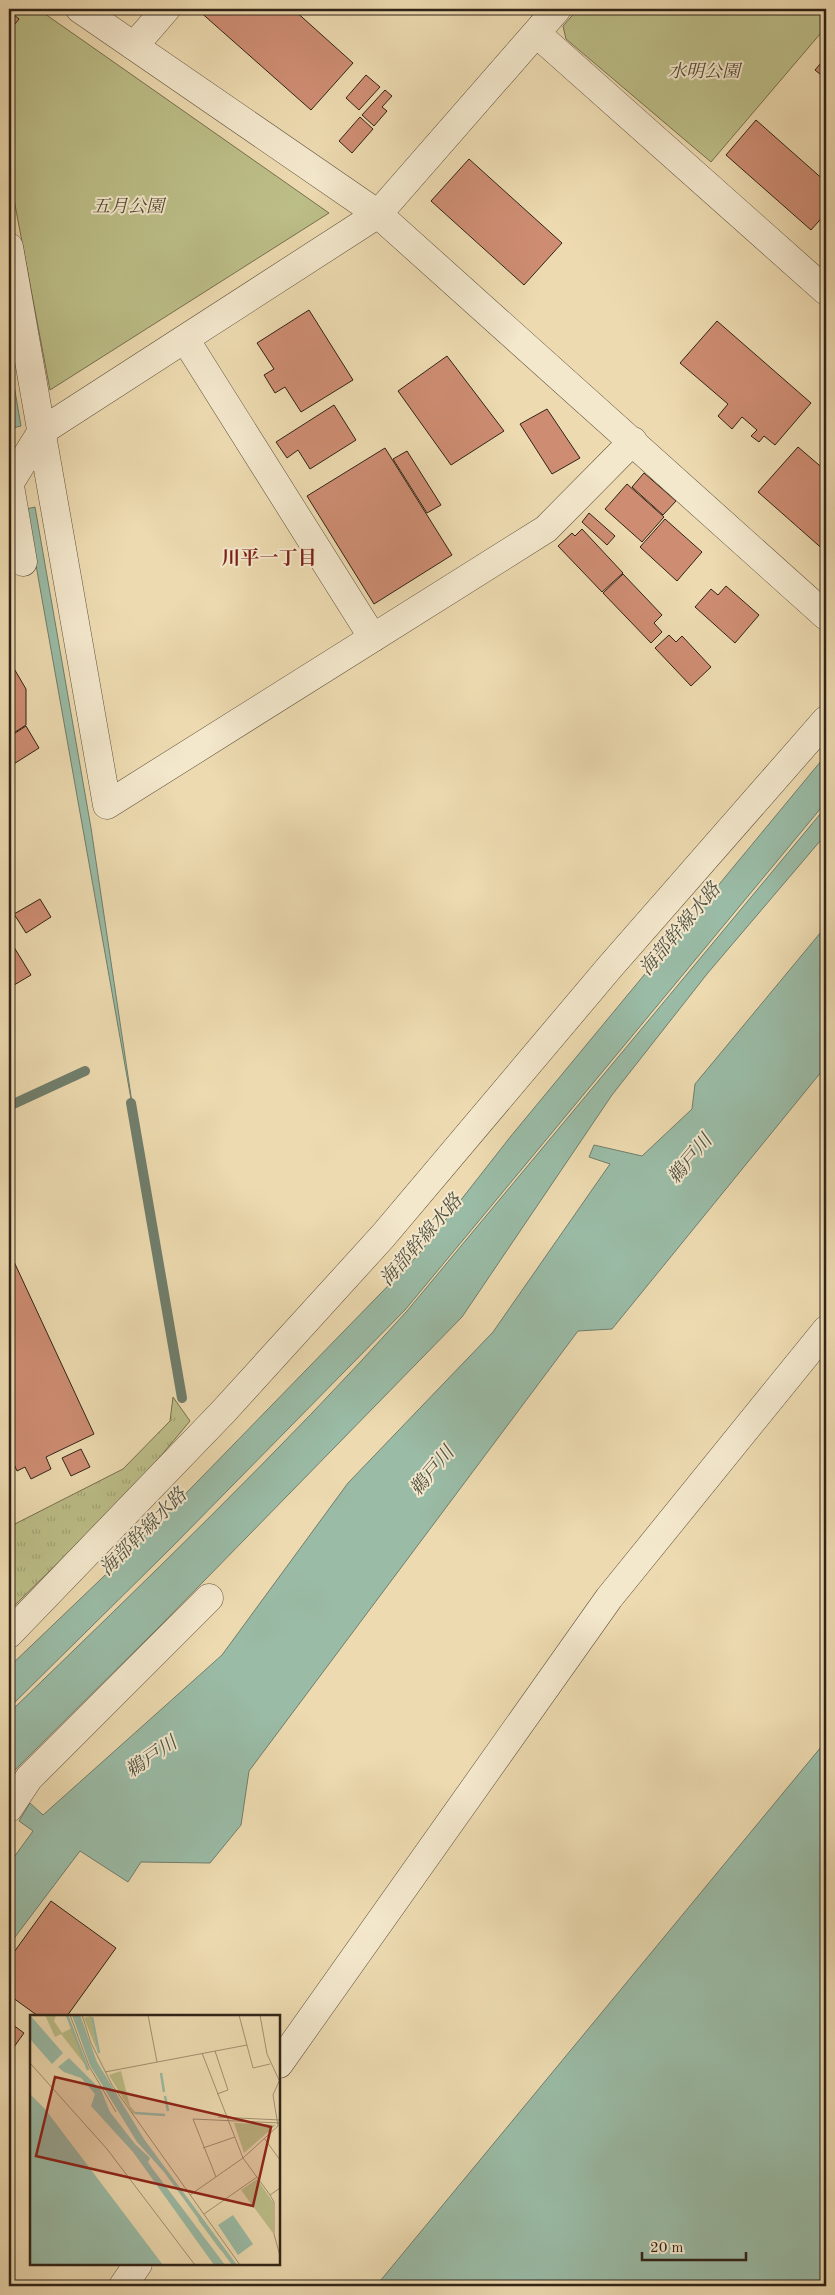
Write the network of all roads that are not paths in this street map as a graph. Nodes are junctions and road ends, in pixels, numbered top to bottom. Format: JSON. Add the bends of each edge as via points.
{"nodes":[{"id":1,"x":80,"y":9,"type":"edge"},
{"id":2,"x":166,"y":9,"type":"edge"},
{"id":3,"x":557,"y":9,"type":"edge"},
{"id":4,"x":536,"y":33,"type":"junction"},
{"id":5,"x":134,"y":46,"type":"junction"},
{"id":6,"x":378,"y":214,"type":"junction"},
{"id":7,"x":9,"y":247,"type":"edge"},
{"id":8,"x":826,"y":291,"type":"edge"},
{"id":9,"x":185,"y":339,"type":"junction"},
{"id":10,"x":42,"y":431,"type":"junction"},
{"id":11,"x":633,"y":441,"type":"junction"},
{"id":12,"x":9,"y":482,"type":"edge"},
{"id":13,"x":23,"y":562,"type":"dead end"},
{"id":14,"x":826,"y":616,"type":"edge"},
{"id":15,"x":373,"y":638,"type":"junction"},
{"id":16,"x":826,"y":720,"type":"edge"},
{"id":17,"x":826,"y":1330,"type":"edge"},
{"id":18,"x":209,"y":1598,"type":"dead end"},
{"id":19,"x":9,"y":1634,"type":"edge"},
{"id":20,"x":9,"y":1808,"type":"edge"},
{"id":21,"x":280,"y":2063,"type":"edge"},
{"id":22,"x":137,"y":2265,"type":"edge"},
{"id":23,"x":122,"y":2286,"type":"edge"}],
"edges":[{"from":1,"to":5,"type":"street"},
{"from":2,"to":5,"type":"street"},
{"from":3,"to":4,"type":"street"},
{"from":4,"to":6,"type":"street"},
{"from":4,"to":8,"type":"street"},
{"from":5,"to":6,"type":"street"},
{"from":6,"to":9,"type":"street"},
{"from":6,"to":11,"type":"street"},
{"from":7,"to":10,"type":"street"},
{"from":9,"to":10,"type":"street"},
{"from":9,"to":15,"type":"street"},
{"from":10,"to":12,"type":"street"},
{"from":10,"to":15,"type":"street","via":[[107,805]]},
{"from":11,"to":14,"type":"street"},
{"from":11,"to":15,"type":"street","via":[[546,529]]},
{"from":12,"to":13,"type":"street"},
{"from":16,"to":19,"type":"street","via":[[609,968],[383,1236],[223,1412]]},
{"from":17,"to":21,"type":"street","via":[[609,1598]]},
{"from":18,"to":20,"type":"street","via":[[29,1778]]},
{"from":22,"to":23,"type":"street"}]}
